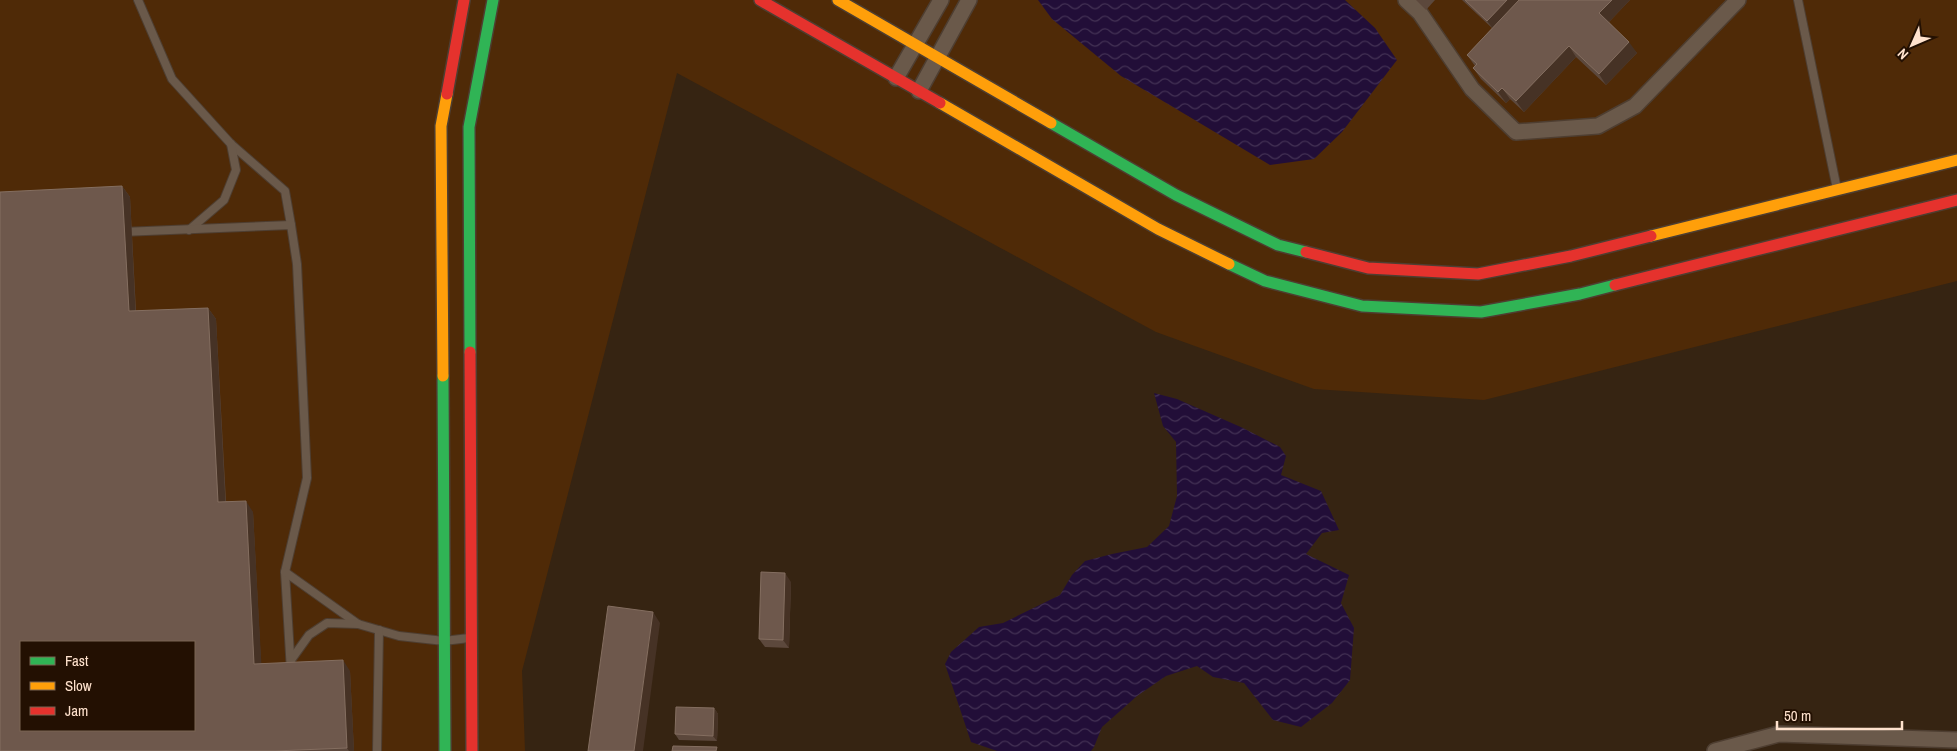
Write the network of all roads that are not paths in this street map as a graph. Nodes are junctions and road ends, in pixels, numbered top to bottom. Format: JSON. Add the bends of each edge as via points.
{"nodes":[{"id":1,"x":138,"y":0,"type":"edge"},
{"id":2,"x":464,"y":0,"type":"edge"},
{"id":3,"x":494,"y":0,"type":"edge"},
{"id":4,"x":760,"y":0,"type":"edge"},
{"id":5,"x":838,"y":0,"type":"edge"},
{"id":6,"x":941,"y":0,"type":"edge"},
{"id":7,"x":969,"y":0,"type":"edge"},
{"id":8,"x":1406,"y":0,"type":"edge"},
{"id":9,"x":1738,"y":0,"type":"edge"},
{"id":10,"x":1798,"y":0,"type":"edge"},
{"id":11,"x":915,"y":45,"type":"junction"},
{"id":12,"x":937,"y":58,"type":"junction"},
{"id":13,"x":896,"y":78,"type":"junction"},
{"id":14,"x":919,"y":91,"type":"junction"},
{"id":15,"x":231,"y":144,"type":"junction"},
{"id":16,"x":1957,"y":160,"type":"edge"},
{"id":17,"x":1837,"y":190,"type":"junction"},
{"id":18,"x":1957,"y":200,"type":"edge"},
{"id":19,"x":291,"y":225,"type":"junction"},
{"id":20,"x":189,"y":230,"type":"junction"},
{"id":21,"x":110,"y":233,"type":"edge"},
{"id":22,"x":285,"y":572,"type":"junction"},
{"id":23,"x":358,"y":624,"type":"junction"},
{"id":24,"x":379,"y":630,"type":"junction"},
{"id":25,"x":471,"y":638,"type":"junction"},
{"id":26,"x":444,"y":641,"type":"junction"},
{"id":27,"x":291,"y":660,"type":"junction"},
{"id":28,"x":292,"y":678,"type":"edge"},
{"id":29,"x":1957,"y":740,"type":"edge"},
{"id":30,"x":377,"y":751,"type":"edge"},
{"id":31,"x":445,"y":751,"type":"edge"},
{"id":32,"x":472,"y":751,"type":"edge"},
{"id":33,"x":1715,"y":751,"type":"edge"}],
"edges":[{"from":1,"to":15,"type":"lane","via":[[172,79]]},
{"from":2,"to":26,"type":"street","via":[[441,126]]},
{"from":3,"to":25,"type":"street","via":[[469,127]]},
{"from":4,"to":13,"type":"street"},
{"from":5,"to":11,"type":"street"},
{"from":6,"to":11,"type":"street"},
{"from":7,"to":12,"type":"street"},
{"from":8,"to":9,"type":"street","via":[[1420,13],[1472,89],[1516,132],[1598,126],[1635,106]]},
{"from":10,"to":17,"type":"lane"},
{"from":11,"to":12,"type":"street"},
{"from":11,"to":13,"type":"street"},
{"from":12,"to":14,"type":"street"},
{"from":12,"to":17,"type":"street","via":[[1176,195],[1278,245],[1368,268],[1478,274],[1571,256]]},
{"from":13,"to":14,"type":"street"},
{"from":14,"to":18,"type":"street","via":[[1167,234],[1265,281],[1362,306],[1481,312],[1580,294]]},
{"from":15,"to":19,"type":"lane","via":[[286,191]]},
{"from":15,"to":20,"type":"lane","via":[[236,170],[224,200]]},
{"from":16,"to":17,"type":"street"},
{"from":19,"to":20,"type":"lane"},
{"from":19,"to":22,"type":"lane","via":[[296,264],[307,478]]},
{"from":20,"to":21,"type":"lane"},
{"from":22,"to":23,"type":"lane"},
{"from":22,"to":27,"type":"lane"},
{"from":23,"to":24,"type":"lane"},
{"from":23,"to":27,"type":"lane","via":[[327,623],[309,635]]},
{"from":24,"to":26,"type":"lane"},
{"from":24,"to":30,"type":"lane"},
{"from":25,"to":26,"type":"lane"},
{"from":25,"to":32,"type":"street"},
{"from":26,"to":31,"type":"street"},
{"from":27,"to":28,"type":"lane"},
{"from":29,"to":33,"type":"street","via":[[1779,734]]}]}
